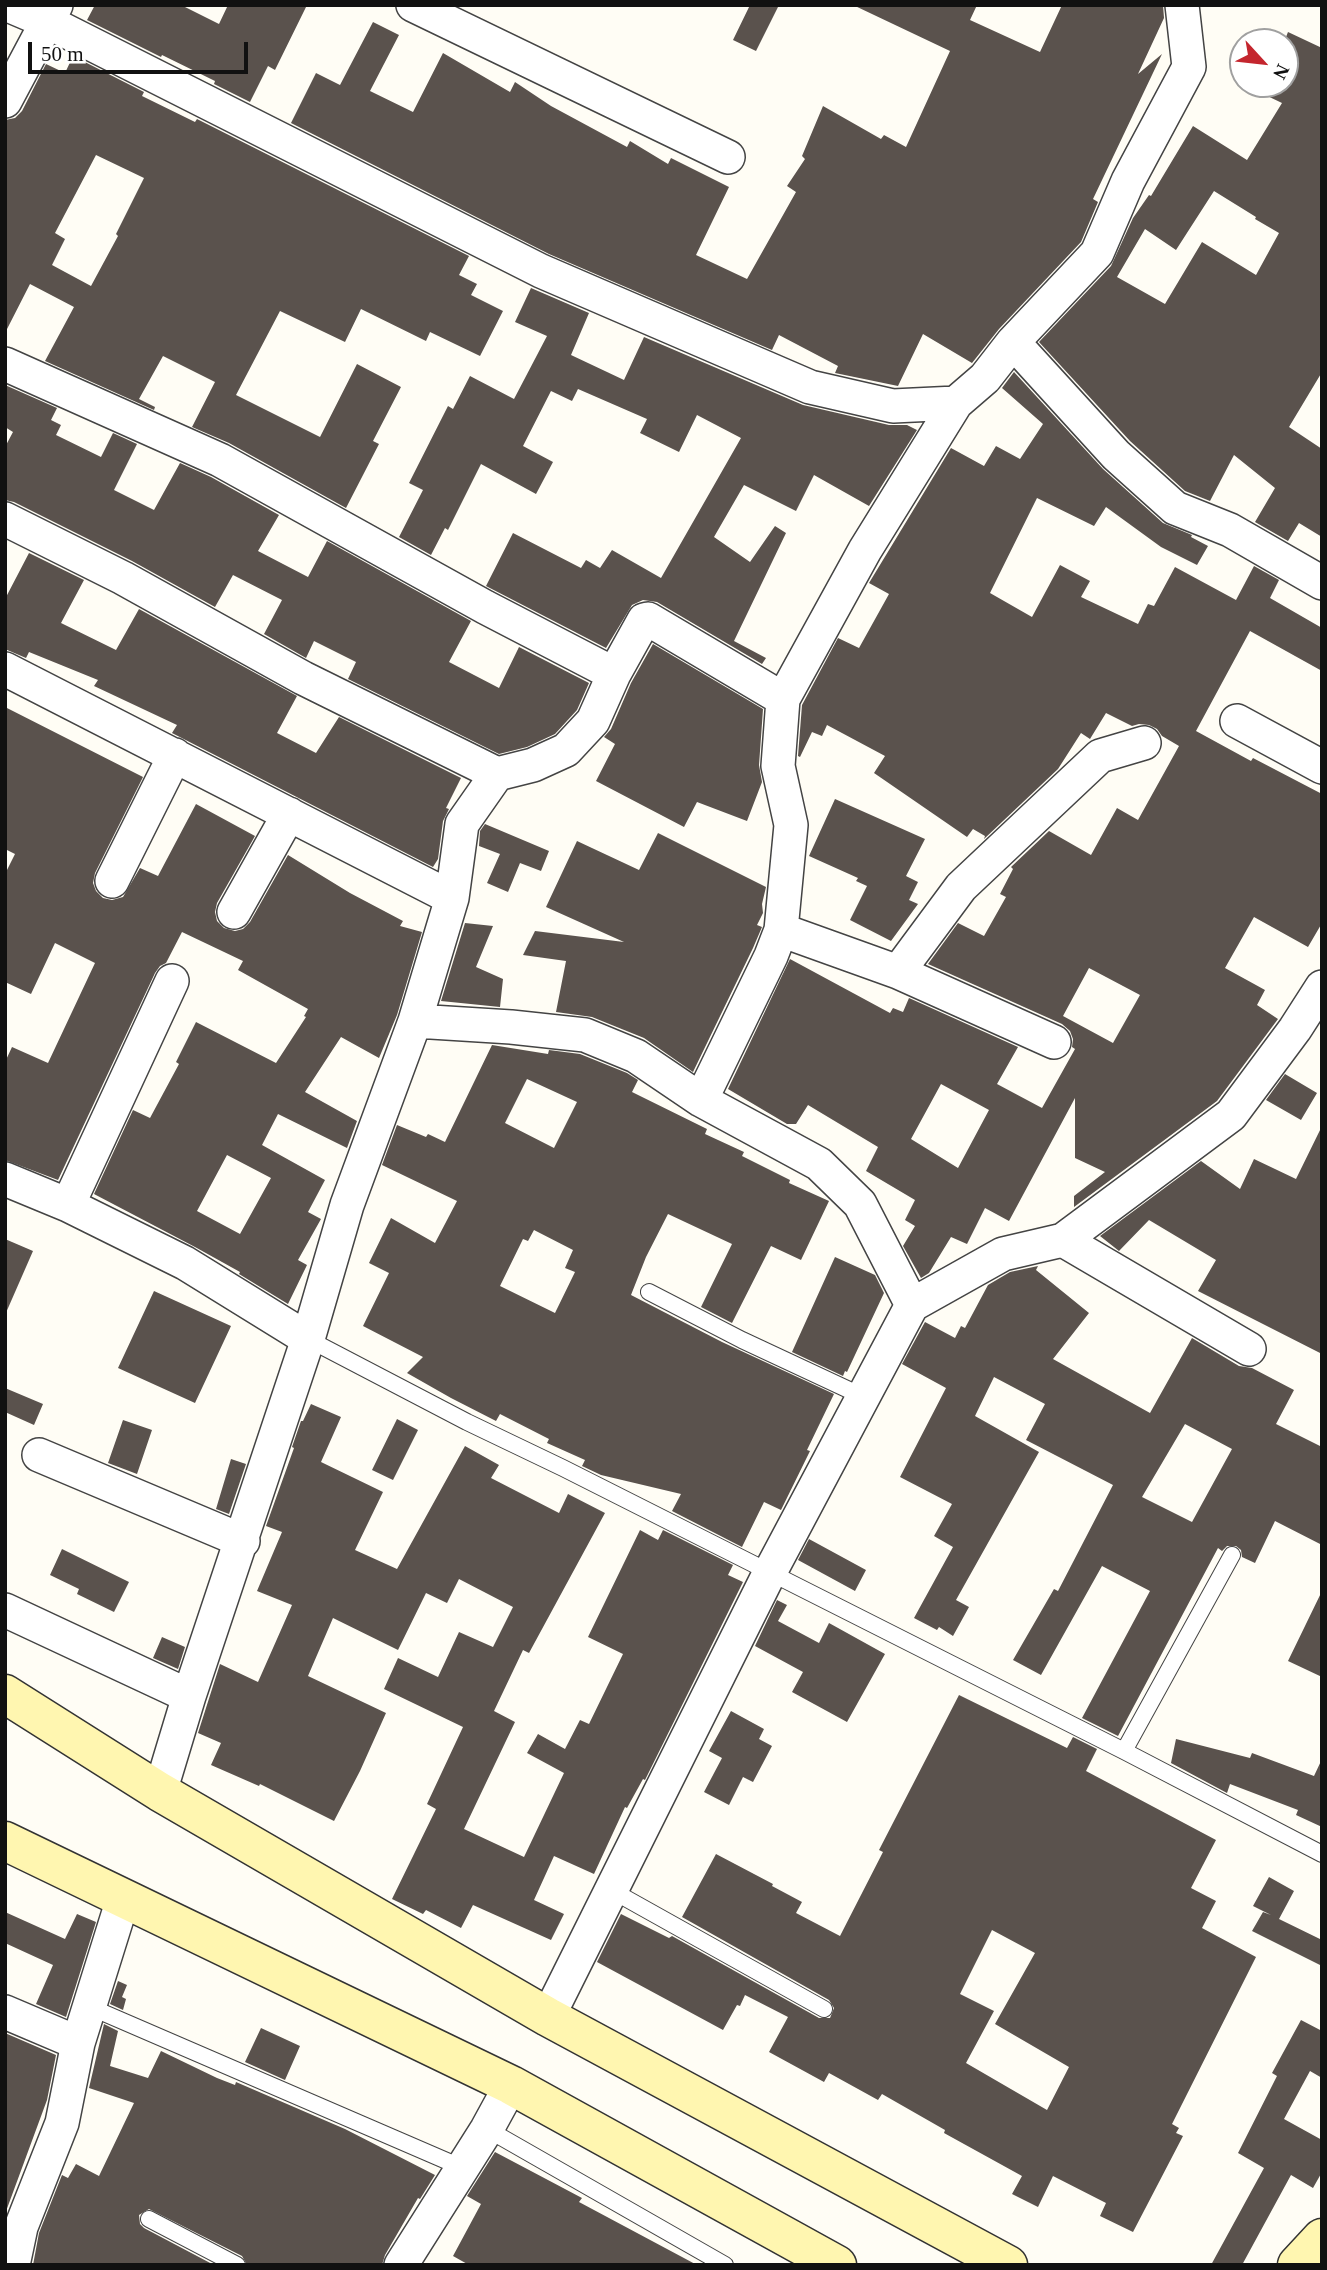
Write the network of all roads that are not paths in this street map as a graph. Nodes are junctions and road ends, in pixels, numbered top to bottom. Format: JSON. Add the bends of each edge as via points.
{"nodes":[{"id":1,"x":8,"y":5,"type":"edge"},
{"id":2,"x":413,"y":5,"type":"edge"},
{"id":3,"x":1182,"y":5,"type":"edge"},
{"id":4,"x":52,"y":14,"type":"edge"},
{"id":5,"x":5,"y":101,"type":"edge"},
{"id":6,"x":728,"y":157,"type":"dead end"},
{"id":7,"x":1013,"y":342,"type":"junction"},
{"id":8,"x":5,"y":364,"type":"edge"},
{"id":9,"x":956,"y":403,"type":"junction"},
{"id":10,"x":5,"y":519,"type":"edge"},
{"id":11,"x":1322,"y":583,"type":"edge"},
{"id":12,"x":6,"y":672,"type":"edge"},
{"id":13,"x":614,"y":674,"type":"junction"},
{"id":14,"x":783,"y":699,"type":"junction"},
{"id":15,"x":1237,"y":721,"type":"dead end"},
{"id":16,"x":1144,"y":743,"type":"dead end"},
{"id":17,"x":176,"y":755,"type":"junction"},
{"id":18,"x":1322,"y":767,"type":"edge"},
{"id":19,"x":497,"y":774,"type":"junction"},
{"id":20,"x":289,"y":814,"type":"junction"},
{"id":21,"x":112,"y":881,"type":"dead end"},
{"id":22,"x":452,"y":898,"type":"junction"},
{"id":23,"x":234,"y":912,"type":"dead end"},
{"id":24,"x":781,"y":930,"type":"junction"},
{"id":25,"x":898,"y":972,"type":"junction"},
{"id":26,"x":172,"y":981,"type":"dead end"},
{"id":27,"x":1322,"y":986,"type":"edge"},
{"id":28,"x":415,"y":1021,"type":"junction"},
{"id":29,"x":1308,"y":1036,"type":"edge"},
{"id":30,"x":1054,"y":1042,"type":"dead end"},
{"id":31,"x":701,"y":1100,"type":"junction"},
{"id":32,"x":5,"y":1179,"type":"edge"},
{"id":33,"x":68,"y":1205,"type":"junction"},
{"id":34,"x":1063,"y":1240,"type":"junction"},
{"id":35,"x":649,"y":1292,"type":"dead end"},
{"id":36,"x":912,"y":1305,"type":"junction"},
{"id":37,"x":308,"y":1339,"type":"junction"},
{"id":38,"x":1248,"y":1349,"type":"dead end"},
{"id":39,"x":864,"y":1397,"type":"junction"},
{"id":40,"x":39,"y":1455,"type":"dead end"},
{"id":41,"x":243,"y":1541,"type":"junction"},
{"id":42,"x":1232,"y":1555,"type":"dead end"},
{"id":43,"x":769,"y":1574,"type":"junction"},
{"id":44,"x":5,"y":1610,"type":"edge"},
{"id":45,"x":5,"y":1694,"type":"edge"},
{"id":46,"x":189,"y":1696,"type":"junction"},
{"id":47,"x":1124,"y":1751,"type":"junction"},
{"id":48,"x":160,"y":1792,"type":"junction"},
{"id":49,"x":5,"y":1841,"type":"edge"},
{"id":50,"x":1322,"y":1854,"type":"edge"},
{"id":51,"x":611,"y":1890,"type":"junction"},
{"id":52,"x":123,"y":1899,"type":"junction"},
{"id":53,"x":90,"y":2007,"type":"junction"},
{"id":54,"x":824,"y":2009,"type":"dead end"},
{"id":55,"x":5,"y":2012,"type":"edge"},
{"id":56,"x":548,"y":2017,"type":"junction"},
{"id":57,"x":78,"y":2043,"type":"junction"},
{"id":58,"x":511,"y":2085,"type":"junction"},
{"id":59,"x":487,"y":2129,"type":"junction"},
{"id":60,"x":463,"y":2168,"type":"junction"},
{"id":61,"x":149,"y":2219,"type":"dead end"},
{"id":62,"x":13,"y":2224,"type":"edge"},
{"id":63,"x":1322,"y":2238,"type":"edge"},
{"id":64,"x":13,"y":2265,"type":"edge"},
{"id":65,"x":237,"y":2265,"type":"edge"},
{"id":66,"x":401,"y":2265,"type":"edge"},
{"id":67,"x":724,"y":2265,"type":"edge"},
{"id":68,"x":837,"y":2265,"type":"edge"},
{"id":69,"x":1009,"y":2265,"type":"edge"},
{"id":70,"x":1297,"y":2265,"type":"edge"}],
"edges":[{"from":1,"to":4,"type":"street"},
{"from":2,"to":6,"type":"street"},
{"from":3,"to":7,"type":"street","via":[[1189,66],[1128,181],[1097,253]]},
{"from":4,"to":5,"type":"street"},
{"from":4,"to":9,"type":"street","via":[[541,271],[797,382],[893,406]]},
{"from":7,"to":9,"type":"street","via":[[985,378]]},
{"from":7,"to":11,"type":"street","via":[[1116,455],[1175,508],[1230,530]]},
{"from":8,"to":13,"type":"street","via":[[219,460]]},
{"from":9,"to":14,"type":"street","via":[[865,550]]},
{"from":10,"to":19,"type":"street","via":[[124,578],[303,678]]},
{"from":12,"to":17,"type":"street"},
{"from":13,"to":14,"type":"street","via":[[648,620]]},
{"from":13,"to":19,"type":"street","via":[[593,721],[566,750]]},
{"from":14,"to":24,"type":"street","via":[[778,766],[791,825]]},
{"from":15,"to":18,"type":"street"},
{"from":16,"to":25,"type":"street","via":[[1100,756],[961,887]]},
{"from":17,"to":20,"type":"street"},
{"from":17,"to":21,"type":"street"},
{"from":19,"to":22,"type":"street","via":[[462,824]]},
{"from":20,"to":22,"type":"street"},
{"from":20,"to":23,"type":"street"},
{"from":22,"to":28,"type":"street"},
{"from":24,"to":25,"type":"street"},
{"from":24,"to":31,"type":"street"},
{"from":25,"to":30,"type":"street"},
{"from":26,"to":33,"type":"street"},
{"from":27,"to":29,"type":"street"},
{"from":28,"to":31,"type":"street","via":[[585,1035],[636,1056]]},
{"from":28,"to":37,"type":"street","via":[[347,1205]]},
{"from":29,"to":34,"type":"street","via":[[1231,1115]]},
{"from":31,"to":36,"type":"street","via":[[820,1164],[860,1204]]},
{"from":32,"to":33,"type":"street"},
{"from":33,"to":37,"type":"street","via":[[185,1263]]},
{"from":34,"to":36,"type":"street","via":[[1003,1254]]},
{"from":34,"to":38,"type":"street"},
{"from":35,"to":39,"type":"lane"},
{"from":36,"to":39,"type":"street"},
{"from":37,"to":41,"type":"street"},
{"from":37,"to":43,"type":"lane"},
{"from":39,"to":43,"type":"street"},
{"from":40,"to":41,"type":"street"},
{"from":41,"to":46,"type":"street"},
{"from":42,"to":47,"type":"lane"},
{"from":43,"to":47,"type":"lane"},
{"from":43,"to":51,"type":"street"},
{"from":44,"to":46,"type":"street"},
{"from":45,"to":48,"type":"street"},
{"from":46,"to":48,"type":"street"},
{"from":47,"to":50,"type":"lane"},
{"from":48,"to":56,"type":"street"},
{"from":49,"to":52,"type":"street"},
{"from":51,"to":54,"type":"lane"},
{"from":51,"to":56,"type":"street"},
{"from":52,"to":53,"type":"street"},
{"from":52,"to":58,"type":"street"},
{"from":53,"to":57,"type":"street"},
{"from":53,"to":60,"type":"lane"},
{"from":55,"to":57,"type":"street"},
{"from":56,"to":69,"type":"street"},
{"from":57,"to":62,"type":"street","via":[[62,2123]]},
{"from":58,"to":59,"type":"street"},
{"from":58,"to":68,"type":"street"},
{"from":59,"to":60,"type":"street"},
{"from":59,"to":67,"type":"lane"},
{"from":60,"to":66,"type":"street"},
{"from":61,"to":65,"type":"lane"},
{"from":62,"to":64,"type":"street"},
{"from":63,"to":70,"type":"street"}]}
